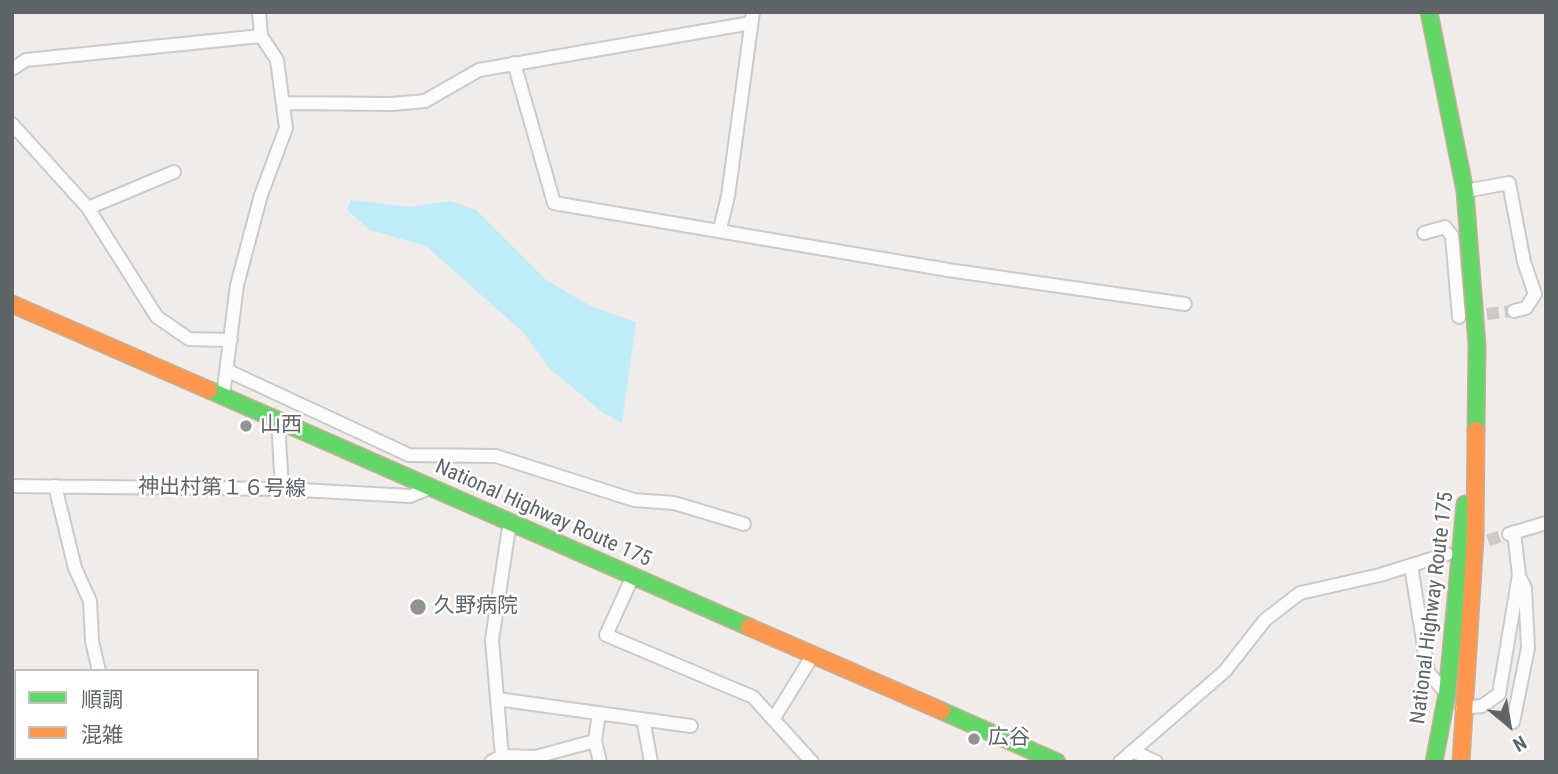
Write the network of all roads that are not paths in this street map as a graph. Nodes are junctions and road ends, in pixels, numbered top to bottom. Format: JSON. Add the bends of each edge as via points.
{"nodes":[{"id":1,"x":260,"y":12,"type":"edge"},
{"id":2,"x":1429,"y":12,"type":"edge"},
{"id":3,"x":752,"y":18,"type":"edge"},
{"id":4,"x":261,"y":36,"type":"junction"},
{"id":5,"x":514,"y":63,"type":"junction"},
{"id":6,"x":12,"y":69,"type":"edge"},
{"id":7,"x":284,"y":103,"type":"junction"},
{"id":8,"x":12,"y":124,"type":"edge"},
{"id":9,"x":174,"y":173,"type":"dead end"},
{"id":10,"x":1465,"y":191,"type":"junction"},
{"id":11,"x":88,"y":208,"type":"junction"},
{"id":12,"x":720,"y":229,"type":"junction"},
{"id":13,"x":1424,"y":233,"type":"dead end"},
{"id":14,"x":12,"y":304,"type":"edge"},
{"id":15,"x":1185,"y":304,"type":"dead end"},
{"id":16,"x":1514,"y":311,"type":"tunnel mouth"},
{"id":17,"x":1459,"y":317,"type":"dead end"},
{"id":18,"x":231,"y":340,"type":"junction"},
{"id":19,"x":226,"y":370,"type":"junction"},
{"id":20,"x":223,"y":396,"type":"junction"},
{"id":21,"x":278,"y":420,"type":"junction"},
{"id":22,"x":1474,"y":459,"type":"junction"},
{"id":23,"x":12,"y":486,"type":"edge"},
{"id":24,"x":55,"y":486,"type":"junction"},
{"id":25,"x":430,"y":488,"type":"junction"},
{"id":26,"x":282,"y":489,"type":"junction"},
{"id":27,"x":510,"y":521,"type":"junction"},
{"id":28,"x":1546,"y":523,"type":"edge"},
{"id":29,"x":744,"y":524,"type":"dead end"},
{"id":30,"x":1447,"y":554,"type":"dead end"},
{"id":31,"x":1411,"y":566,"type":"junction"},
{"id":32,"x":1518,"y":575,"type":"junction"},
{"id":33,"x":633,"y":576,"type":"junction"},
{"id":34,"x":813,"y":655,"type":"junction"},
{"id":35,"x":99,"y":669,"type":"edge"},
{"id":36,"x":1447,"y":694,"type":"junction"},
{"id":37,"x":497,"y":699,"type":"junction"},
{"id":38,"x":1462,"y":708,"type":"junction"},
{"id":39,"x":599,"y":713,"type":"junction"},
{"id":40,"x":774,"y":718,"type":"junction"},
{"id":41,"x":643,"y":719,"type":"junction"},
{"id":42,"x":1513,"y":722,"type":"dead end"},
{"id":43,"x":691,"y":726,"type":"dead end"},
{"id":44,"x":595,"y":741,"type":"junction"},
{"id":45,"x":1135,"y":752,"type":"junction"},
{"id":46,"x":497,"y":759,"type":"edge"},
{"id":47,"x":536,"y":759,"type":"edge"},
{"id":48,"x":600,"y":762,"type":"edge"},
{"id":49,"x":651,"y":762,"type":"edge"},
{"id":50,"x":812,"y":762,"type":"edge"},
{"id":51,"x":1057,"y":762,"type":"edge"},
{"id":52,"x":1120,"y":762,"type":"edge"},
{"id":53,"x":1156,"y":762,"type":"edge"},
{"id":54,"x":1434,"y":762,"type":"edge"},
{"id":55,"x":1461,"y":762,"type":"edge"}],
"edges":[{"from":1,"to":4,"type":"street"},
{"from":2,"to":10,"type":"highway","name":"National Highway Route 175"},
{"from":3,"to":5,"type":"street"},
{"from":3,"to":12,"type":"street"},
{"from":4,"to":6,"type":"street","via":[[26,60]]},
{"from":4,"to":7,"type":"street","via":[[276,60]]},
{"from":5,"to":7,"type":"street","via":[[479,70],[425,101]]},
{"from":5,"to":12,"type":"street","via":[[554,203]]},
{"from":7,"to":18,"type":"street","via":[[286,128],[261,195],[237,285]]},
{"from":8,"to":11,"type":"street"},
{"from":9,"to":11,"type":"street"},
{"from":10,"to":16,"type":"street","via":[[1510,183],[1524,262],[1535,294],[1526,308]]},
{"from":10,"to":22,"type":"highway","name":"National Highway Route 175","via":[[1476,345]]},
{"from":11,"to":18,"type":"street","via":[[158,317],[189,338]]},
{"from":12,"to":15,"type":"street","via":[[948,270]]},
{"from":13,"to":17,"type":"street","via":[[1445,227],[1452,236]]},
{"from":14,"to":20,"type":"highway","name":"National Highway Route 175"},
{"from":18,"to":19,"type":"street"},
{"from":19,"to":20,"type":"street"},
{"from":19,"to":29,"type":"street","via":[[409,454],[496,456],[634,500],[674,503]]},
{"from":20,"to":21,"type":"highway","name":"National Highway Route 175"},
{"from":21,"to":25,"type":"highway","name":"National Highway Route 175"},
{"from":21,"to":26,"type":"street"},
{"from":22,"to":36,"type":"highway","name":"National Highway Route 175","via":[[1460,533]]},
{"from":22,"to":38,"type":"highway","name":"National Highway Route 175","via":[[1475,537]]},
{"from":23,"to":24,"type":"street","name":"神出村第１６号線"},
{"from":24,"to":26,"type":"street","name":"神出村第１６号線"},
{"from":24,"to":35,"type":"street","via":[[75,568],[90,601]]},
{"from":25,"to":26,"type":"street","name":"神出村第１６号線","via":[[410,496]]},
{"from":25,"to":27,"type":"highway","name":"National Highway Route 175"},
{"from":27,"to":33,"type":"highway","name":"National Highway Route 175"},
{"from":27,"to":37,"type":"street","via":[[492,640]]},
{"from":28,"to":32,"type":"street","via":[[1511,533]]},
{"from":30,"to":31,"type":"street"},
{"from":31,"to":36,"type":"street","via":[[1428,672]]},
{"from":31,"to":45,"type":"street","via":[[1300,593],[1265,620],[1225,671]]},
{"from":32,"to":38,"type":"street","via":[[1499,694],[1482,706]]},
{"from":32,"to":42,"type":"street","via":[[1525,588],[1528,648]]},
{"from":33,"to":34,"type":"highway","name":"National Highway Route 175"},
{"from":33,"to":40,"type":"street","via":[[606,635],[753,697]]},
{"from":34,"to":40,"type":"street"},
{"from":34,"to":51,"type":"highway","name":"National Highway Route 175"},
{"from":36,"to":54,"type":"highway","name":"National Highway Route 175"},
{"from":37,"to":39,"type":"street"},
{"from":37,"to":46,"type":"street"},
{"from":38,"to":55,"type":"highway","name":"National Highway Route 175"},
{"from":39,"to":41,"type":"street"},
{"from":39,"to":44,"type":"street"},
{"from":40,"to":50,"type":"street"},
{"from":41,"to":43,"type":"street"},
{"from":41,"to":49,"type":"street"},
{"from":44,"to":47,"type":"street"},
{"from":44,"to":48,"type":"street"},
{"from":45,"to":52,"type":"street"},
{"from":45,"to":53,"type":"street"},
{"from":46,"to":47,"type":"street"}]}
